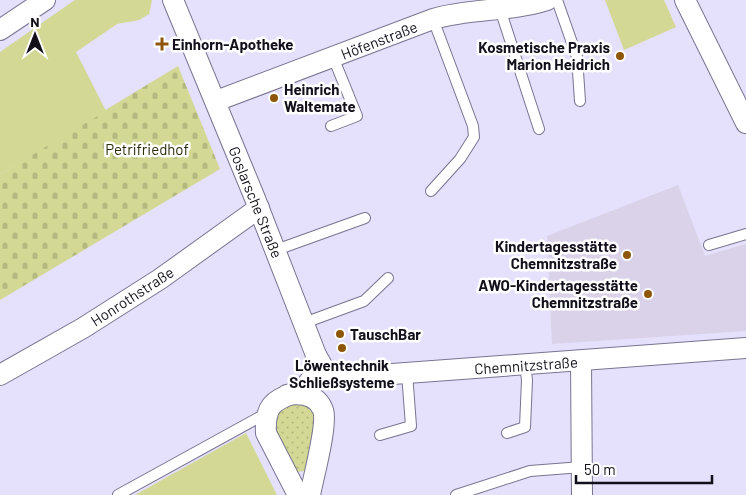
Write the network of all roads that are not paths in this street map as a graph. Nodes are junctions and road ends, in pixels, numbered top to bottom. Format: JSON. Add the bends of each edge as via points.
{"nodes":[{"id":1,"x":45,"y":0,"type":"edge"},
{"id":2,"x":172,"y":0,"type":"edge"},
{"id":3,"x":547,"y":0,"type":"edge"},
{"id":4,"x":557,"y":0,"type":"edge"},
{"id":5,"x":685,"y":0,"type":"edge"},
{"id":6,"x":500,"y":9,"type":"junction"},
{"id":7,"x":433,"y":19,"type":"junction"},
{"id":8,"x":0,"y":30,"type":"edge"},
{"id":9,"x":332,"y":57,"type":"junction"},
{"id":10,"x":216,"y":102,"type":"junction"},
{"id":11,"x":580,"y":102,"type":"dead end"},
{"id":12,"x":746,"y":123,"type":"edge"},
{"id":13,"x":331,"y":126,"type":"dead end"},
{"id":14,"x":539,"y":129,"type":"dead end"},
{"id":15,"x":431,"y":191,"type":"dead end"},
{"id":16,"x":259,"y":208,"type":"junction"},
{"id":17,"x":365,"y":218,"type":"dead end"},
{"id":18,"x":746,"y":234,"type":"edge"},
{"id":19,"x":709,"y":245,"type":"dead end"},
{"id":20,"x":276,"y":250,"type":"junction"},
{"id":21,"x":388,"y":278,"type":"dead end"},
{"id":22,"x":304,"y":323,"type":"junction"},
{"id":23,"x":746,"y":348,"type":"edge"},
{"id":24,"x":316,"y":355,"type":"junction"},
{"id":25,"x":581,"y":361,"type":"junction"},
{"id":26,"x":525,"y":365,"type":"junction"},
{"id":27,"x":407,"y":373,"type":"junction"},
{"id":28,"x":0,"y":375,"type":"edge"},
{"id":29,"x":287,"y":395,"type":"junction"},
{"id":30,"x":268,"y":413,"type":"junction"},
{"id":31,"x":507,"y":433,"type":"dead end"},
{"id":32,"x":380,"y":435,"type":"dead end"},
{"id":33,"x":582,"y":467,"type":"junction"},
{"id":34,"x":118,"y":495,"type":"edge"},
{"id":35,"x":298,"y":495,"type":"edge"},
{"id":36,"x":310,"y":495,"type":"edge"},
{"id":37,"x":456,"y":495,"type":"edge"},
{"id":38,"x":582,"y":495,"type":"edge"}],
"edges":[{"from":1,"to":8,"type":"street"},
{"from":2,"to":10,"type":"street","name":"Goslarsche Straße"},
{"from":3,"to":6,"type":"street","name":"Höfenstraße","via":[[519,8]]},
{"from":4,"to":11,"type":"lane","via":[[577,57]]},
{"from":5,"to":12,"type":"street"},
{"from":6,"to":7,"type":"street","name":"Höfenstraße","via":[[457,12]]},
{"from":6,"to":14,"type":"lane"},
{"from":7,"to":9,"type":"street","name":"Höfenstraße"},
{"from":7,"to":15,"type":"lane","via":[[473,126],[474,137],[460,159]]},
{"from":9,"to":10,"type":"street","name":"Höfenstraße"},
{"from":9,"to":13,"type":"lane","via":[[357,116]]},
{"from":10,"to":16,"type":"street","name":"Goslarsche Straße"},
{"from":16,"to":20,"type":"street","name":"Goslarsche Straße"},
{"from":16,"to":28,"type":"street","name":"Honrothstraße","via":[[153,284]]},
{"from":17,"to":20,"type":"lane"},
{"from":18,"to":19,"type":"lane"},
{"from":20,"to":22,"type":"street","name":"Goslarsche Straße"},
{"from":21,"to":22,"type":"lane","via":[[364,301]]},
{"from":22,"to":24,"type":"street","name":"Goslarsche Straße"},
{"from":23,"to":25,"type":"street","name":"Chemnitzstraße"},
{"from":24,"to":27,"type":"street","name":"Chemnitzstraße","via":[[324,369],[338,378]]},
{"from":24,"to":29,"type":"street","via":[[312,378],[305,386]]},
{"from":25,"to":26,"type":"street","name":"Chemnitzstraße"},
{"from":25,"to":33,"type":"street"},
{"from":26,"to":27,"type":"street","name":"Chemnitzstraße"},
{"from":26,"to":31,"type":"lane","via":[[525,427]]},
{"from":27,"to":32,"type":"lane","via":[[411,426]]},
{"from":29,"to":30,"type":"street","via":[[275,402]]},
{"from":29,"to":36,"type":"street","via":[[307,395],[323,410]]},
{"from":30,"to":34,"type":"lane"},
{"from":30,"to":35,"type":"street","via":[[266,433]]},
{"from":33,"to":37,"type":"lane","via":[[530,471]]},
{"from":33,"to":38,"type":"street"}]}
